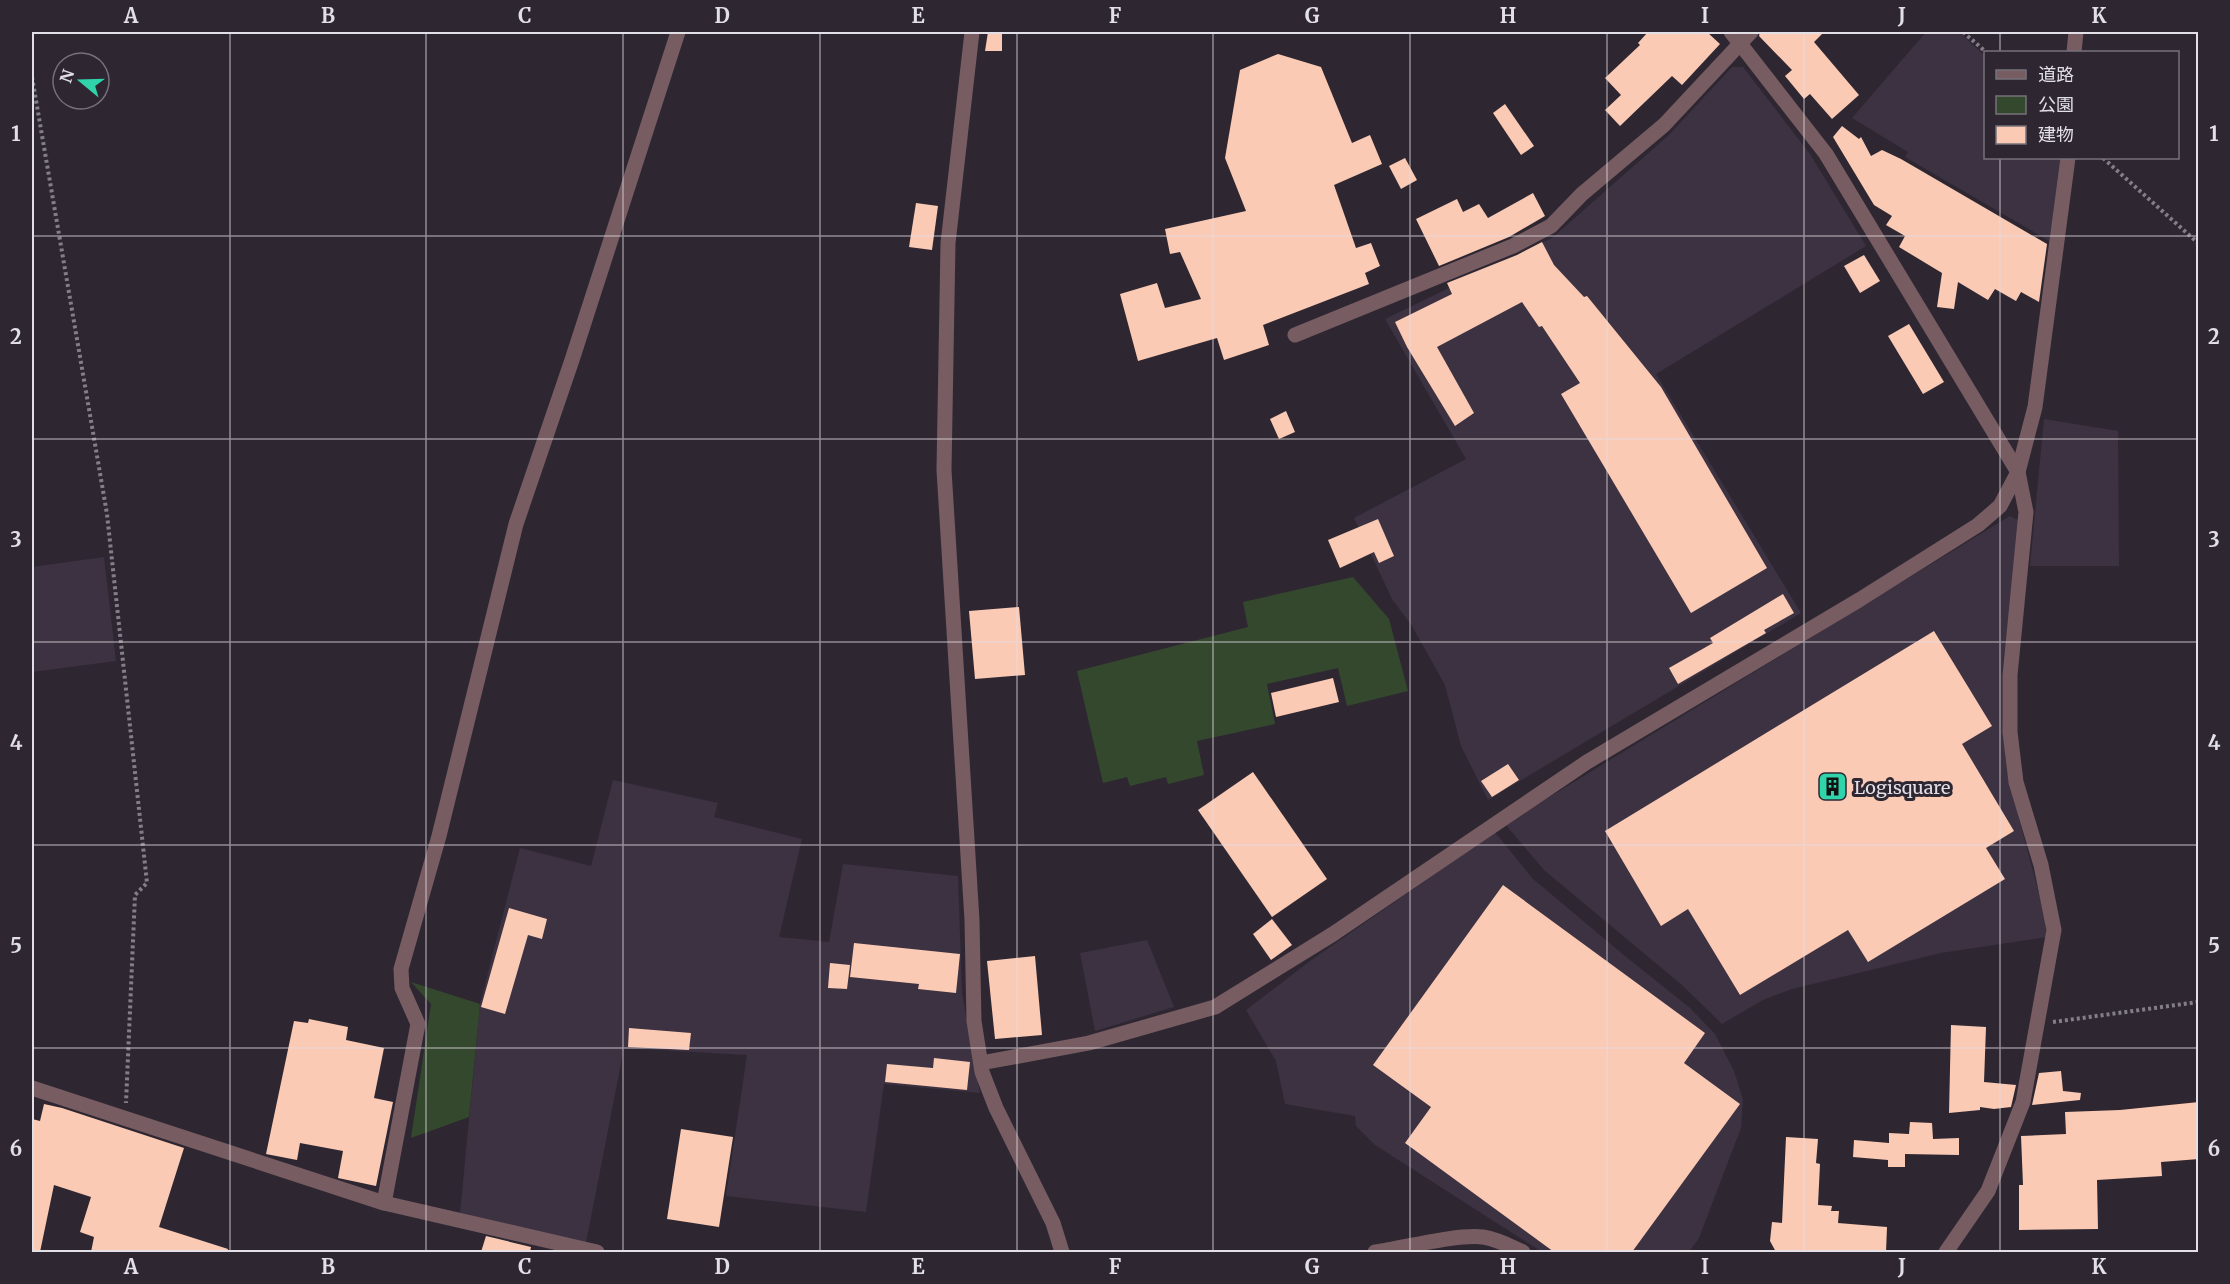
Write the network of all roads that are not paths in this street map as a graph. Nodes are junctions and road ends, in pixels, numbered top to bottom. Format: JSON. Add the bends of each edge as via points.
{"nodes":[{"id":1,"x":678,"y":32,"type":"edge"},
{"id":2,"x":972,"y":32,"type":"edge"},
{"id":3,"x":1751,"y":32,"type":"edge"},
{"id":4,"x":2076,"y":32,"type":"edge"},
{"id":5,"x":1735,"y":38,"type":"edge"},
{"id":6,"x":2073,"y":51,"type":"edge"},
{"id":7,"x":2068,"y":159,"type":"edge"},
{"id":8,"x":1295,"y":335,"type":"dead end"},
{"id":9,"x":2018,"y":472,"type":"junction"},
{"id":10,"x":981,"y":1063,"type":"junction"},
{"id":11,"x":32,"y":1088,"type":"edge"},
{"id":12,"x":384,"y":1203,"type":"junction"},
{"id":13,"x":597,"y":1252,"type":"edge"},
{"id":14,"x":1062,"y":1252,"type":"edge"},
{"id":15,"x":1375,"y":1252,"type":"edge"},
{"id":16,"x":1523,"y":1252,"type":"edge"},
{"id":17,"x":1946,"y":1252,"type":"edge"}],
"edges":[{"from":1,"to":12,"type":"street","via":[[516,524],[439,836],[400,969],[402,988],[418,1024]]},
{"from":2,"to":10,"type":"street","via":[[948,243],[944,470],[972,920],[974,1021]]},
{"from":3,"to":5,"type":"street"},
{"from":4,"to":6,"type":"street"},
{"from":5,"to":8,"type":"street","via":[[1664,125],[1582,194],[1551,226],[1513,246]]},
{"from":5,"to":9,"type":"street","via":[[1826,154]]},
{"from":7,"to":9,"type":"street","via":[[2035,408]]},
{"from":9,"to":10,"type":"street","via":[[2000,506],[1978,525],[1587,762],[1333,934],[1215,1007],[1089,1043]]},
{"from":9,"to":17,"type":"street","via":[[2026,512],[2010,675],[2010,732],[2016,782],[2041,865],[2054,930],[2023,1102],[1988,1191]]},
{"from":10,"to":14,"type":"street","via":[[996,1107],[1053,1223]]},
{"from":11,"to":12,"type":"street"},
{"from":12,"to":13,"type":"street"},
{"from":15,"to":16,"type":"street","via":[[1483,1237]]}]}
